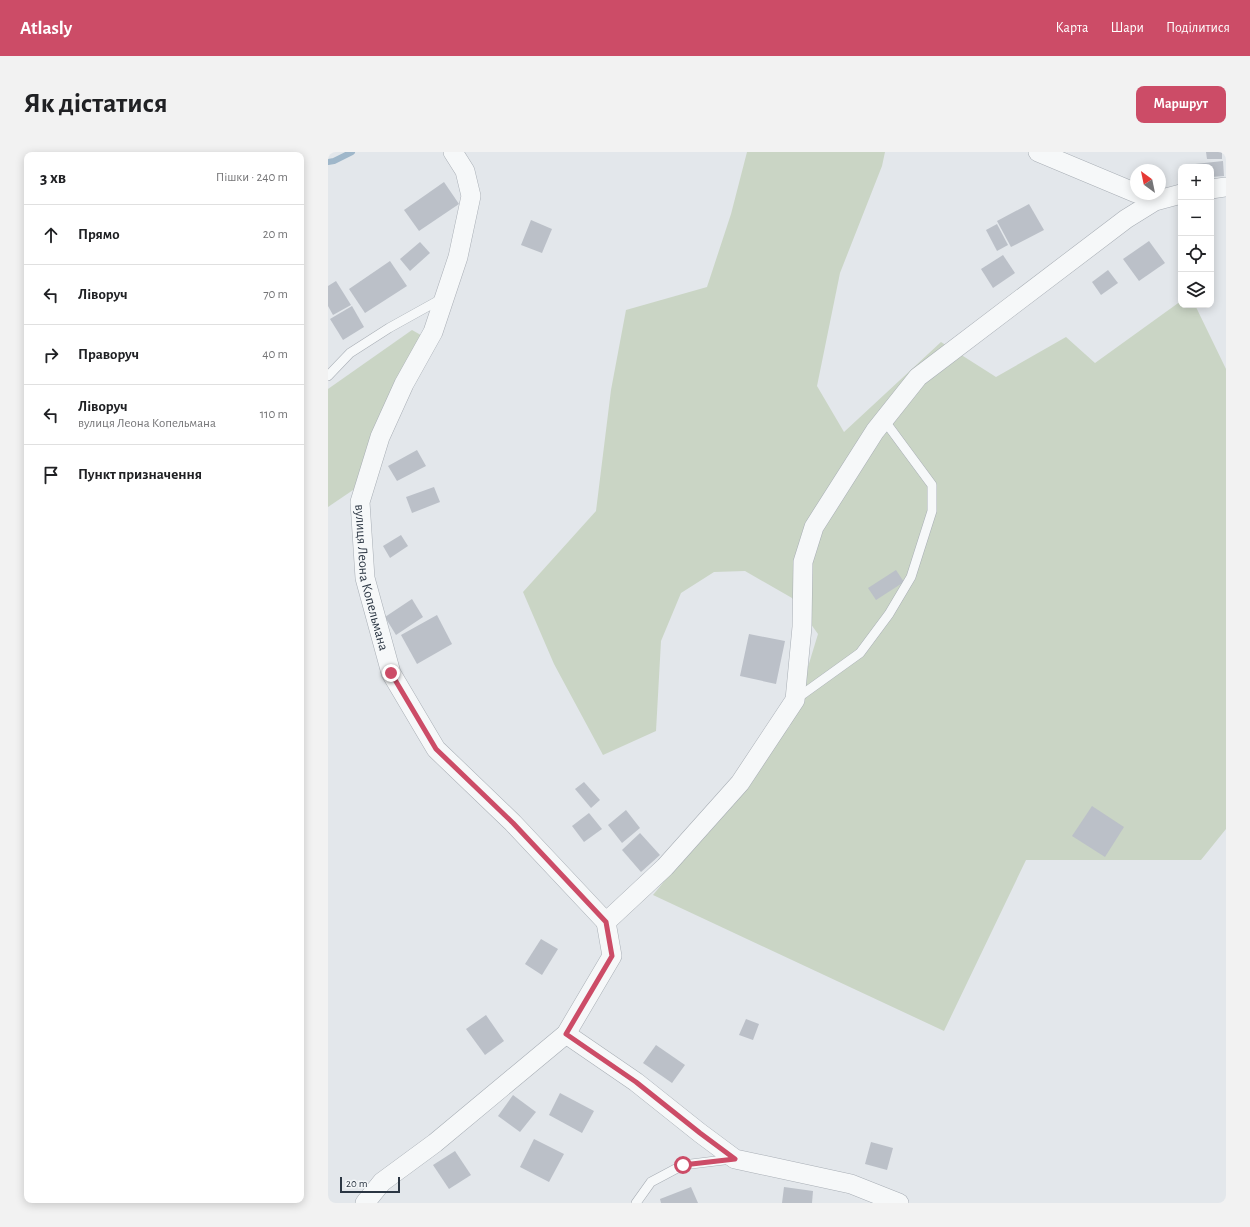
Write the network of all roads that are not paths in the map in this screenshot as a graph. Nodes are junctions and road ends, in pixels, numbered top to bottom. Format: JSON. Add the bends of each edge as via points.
{"nodes":[{"id":1,"x":453,"y":152,"type":"edge"},
{"id":2,"x":1038,"y":152,"type":"edge"},
{"id":3,"x":1226,"y":187,"type":"edge"},
{"id":4,"x":1214,"y":189,"type":"edge"},
{"id":5,"x":1130,"y":191,"type":"edge"},
{"id":6,"x":1178,"y":194,"type":"edge"},
{"id":7,"x":1166,"y":195,"type":"edge"},
{"id":8,"x":1140,"y":200,"type":"edge"},
{"id":9,"x":444,"y":297,"type":"junction"},
{"id":10,"x":328,"y":376,"type":"edge"},
{"id":11,"x":884,"y":420,"type":"junction"},
{"id":12,"x":794,"y":700,"type":"junction"},
{"id":13,"x":606,"y":922,"type":"junction"},
{"id":14,"x":566,"y":1034,"type":"junction"},
{"id":15,"x":735,"y":1159,"type":"junction"},
{"id":16,"x":365,"y":1203,"type":"edge"},
{"id":17,"x":636,"y":1203,"type":"edge"},
{"id":18,"x":899,"y":1203,"type":"edge"}],
"edges":[{"from":1,"to":9,"type":"street","name":"вулиця Леона Копельмана","via":[[465,171],[471,196],[458,257]]},
{"from":2,"to":5,"type":"street"},
{"from":3,"to":4,"type":"street"},
{"from":6,"to":7,"type":"street"},
{"from":8,"to":11,"type":"street","via":[[1126,219],[918,377]]},
{"from":9,"to":10,"type":"lane","via":[[350,353]]},
{"from":9,"to":13,"type":"street","name":"вулиця Леона Копельмана","via":[[433,332],[404,384],[380,437],[360,502],[365,578],[391,673],[436,749],[513,823]]},
{"from":11,"to":12,"type":"street","via":[[814,527],[803,562],[802,627]]},
{"from":11,"to":12,"type":"lane","via":[[932,485],[932,511],[911,577],[889,614],[860,653]]},
{"from":12,"to":13,"type":"street","via":[[740,783],[665,867]]},
{"from":13,"to":14,"type":"street","via":[[612,956]]},
{"from":14,"to":15,"type":"street","via":[[636,1082]]},
{"from":14,"to":16,"type":"street","via":[[435,1143],[382,1182]]},
{"from":15,"to":17,"type":"lane","via":[[683,1165],[651,1182]]},
{"from":15,"to":18,"type":"street","via":[[851,1184]]}]}
